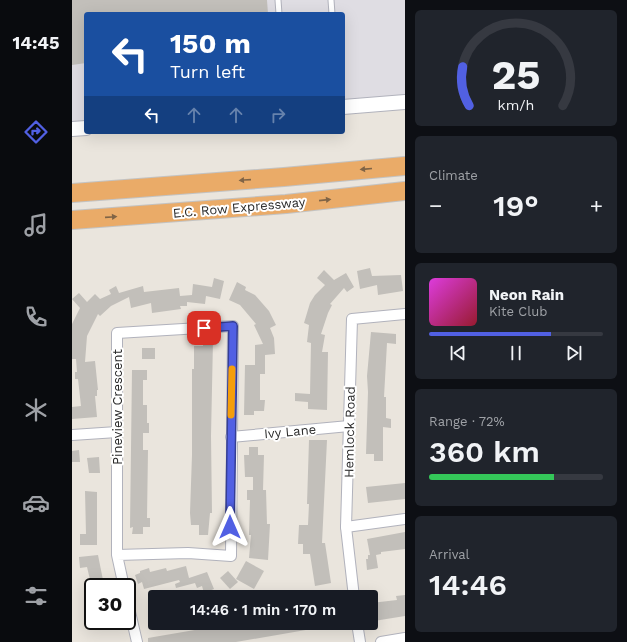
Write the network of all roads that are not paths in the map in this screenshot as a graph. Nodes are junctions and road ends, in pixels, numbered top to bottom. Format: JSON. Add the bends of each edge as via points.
{"nodes":[{"id":1,"x":278,"y":0,"type":"edge"},
{"id":2,"x":331,"y":0,"type":"edge"},
{"id":3,"x":279,"y":12,"type":"edge"},
{"id":4,"x":332,"y":12,"type":"edge"},
{"id":5,"x":405,"y":102,"type":"edge"},
{"id":6,"x":345,"y":107,"type":"edge"},
{"id":7,"x":84,"y":128,"type":"edge"},
{"id":8,"x":72,"y":129,"type":"edge"},
{"id":9,"x":405,"y":166,"type":"edge"},
{"id":10,"x":405,"y":191,"type":"edge"},
{"id":11,"x":72,"y":193,"type":"edge"},
{"id":12,"x":72,"y":220,"type":"edge"},
{"id":13,"x":405,"y":314,"type":"edge"},
{"id":14,"x":349,"y":426,"type":"junction"},
{"id":15,"x":117,"y":432,"type":"junction"},
{"id":16,"x":72,"y":436,"type":"edge"},
{"id":17,"x":231,"y":437,"type":"junction"},
{"id":18,"x":405,"y":519,"type":"edge"},
{"id":19,"x":346,"y":527,"type":"junction"},
{"id":20,"x":117,"y":555,"type":"junction"},
{"id":21,"x":122,"y":578,"type":"edge"},
{"id":22,"x":353,"y":590,"type":"edge"},
{"id":23,"x":134,"y":630,"type":"edge"},
{"id":24,"x":358,"y":630,"type":"edge"},
{"id":25,"x":405,"y":638,"type":"edge"},
{"id":26,"x":137,"y":642,"type":"edge"},
{"id":27,"x":360,"y":642,"type":"edge"},
{"id":28,"x":381,"y":642,"type":"edge"}],
"edges":[{"from":1,"to":3,"type":"lane"},
{"from":2,"to":4,"type":"lane"},
{"from":5,"to":6,"type":"street"},
{"from":7,"to":8,"type":"street"},
{"from":9,"to":11,"type":"highway","name":"E.C. Row Expressway","one_way":true},
{"from":12,"to":10,"type":"highway","name":"E.C. Row Expressway","one_way":true,"via":[[286,204]]},
{"from":13,"to":14,"type":"street","name":"Hemlock Road","via":[[352,320]]},
{"from":14,"to":17,"type":"street","name":"Ivy Lane"},
{"from":14,"to":19,"type":"street","name":"Hemlock Road"},
{"from":15,"to":16,"type":"street"},
{"from":15,"to":17,"type":"street","name":"Pineview Crescent","via":[[117,333],[233,326]]},
{"from":15,"to":20,"type":"street","name":"Pineview Crescent"},
{"from":17,"to":20,"type":"street","name":"Pineview Crescent","via":[[230,556],[188,553]]},
{"from":18,"to":19,"type":"street"},
{"from":19,"to":22,"type":"street","name":"Hemlock Road"},
{"from":20,"to":21,"type":"street","name":"Pineview Crescent"},
{"from":23,"to":26,"type":"street"},
{"from":24,"to":27,"type":"street"},
{"from":25,"to":28,"type":"street"}]}
